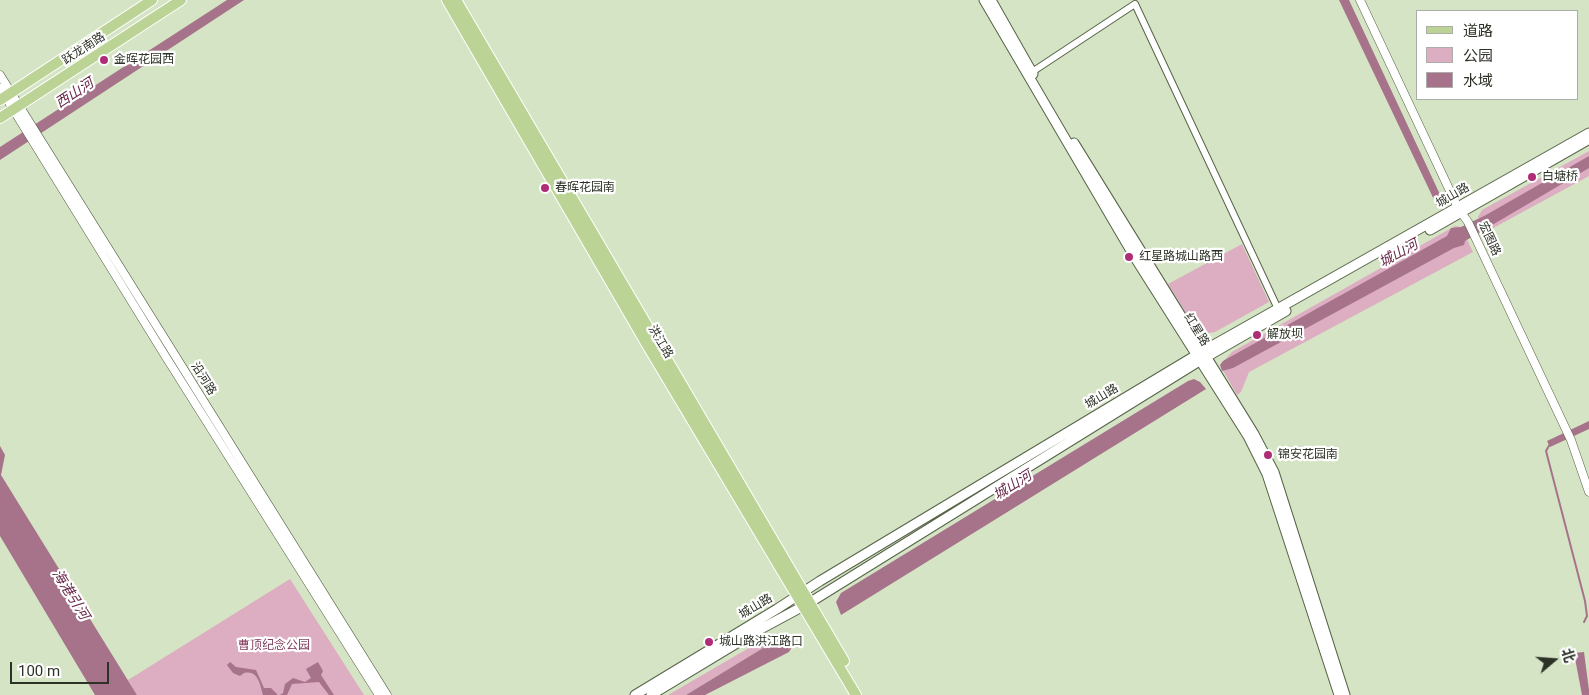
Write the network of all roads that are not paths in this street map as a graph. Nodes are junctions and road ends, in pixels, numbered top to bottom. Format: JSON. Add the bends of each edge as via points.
{"nodes":[{"id":1,"x":152,"y":0,"type":"edge"},
{"id":2,"x":181,"y":0,"type":"edge"},
{"id":3,"x":447,"y":0,"type":"edge"},
{"id":4,"x":456,"y":0,"type":"edge"},
{"id":5,"x":984,"y":0,"type":"edge"},
{"id":6,"x":991,"y":0,"type":"edge"},
{"id":7,"x":1360,"y":0,"type":"edge"},
{"id":8,"x":1032,"y":72,"type":"junction"},
{"id":9,"x":0,"y":75,"type":"edge"},
{"id":10,"x":4,"y":94,"type":"edge"},
{"id":11,"x":16,"y":108,"type":"junction"},
{"id":12,"x":0,"y":118,"type":"edge"},
{"id":13,"x":1588,"y":137,"type":"edge"},
{"id":14,"x":36,"y":139,"type":"junction"},
{"id":15,"x":1460,"y":210,"type":"junction"},
{"id":16,"x":1278,"y":309,"type":"junction"},
{"id":17,"x":1202,"y":356,"type":"junction"},
{"id":18,"x":1589,"y":492,"type":"edge"},
{"id":19,"x":800,"y":594,"type":"junction"},
{"id":20,"x":806,"y":605,"type":"junction"},
{"id":21,"x":378,"y":695,"type":"edge"},
{"id":22,"x":388,"y":695,"type":"edge"},
{"id":23,"x":635,"y":695,"type":"edge"},
{"id":24,"x":651,"y":695,"type":"edge"},
{"id":25,"x":856,"y":695,"type":"edge"},
{"id":26,"x":864,"y":695,"type":"edge"},
{"id":27,"x":1339,"y":695,"type":"edge"},
{"id":28,"x":1346,"y":695,"type":"edge"}],
"edges":[{"from":1,"to":10,"type":"main road","name":"跃龙南路"},
{"from":2,"to":11,"type":"main road","name":"跃龙南路"},
{"from":3,"to":19,"type":"main road","name":"洪江路","via":[[651,352]]},
{"from":4,"to":19,"type":"main road","name":"洪江路"},
{"from":5,"to":17,"type":"main road","name":"红星路","via":[[1124,239]]},
{"from":6,"to":8,"type":"main road","name":"红星路"},
{"from":7,"to":15,"type":"street","name":"宏图路"},
{"from":8,"to":16,"type":"street","via":[[1135,4]]},
{"from":8,"to":17,"type":"main road","name":"红星路"},
{"from":9,"to":10,"type":"street","name":"沿河路"},
{"from":10,"to":11,"type":"street","name":"沿河路"},
{"from":11,"to":12,"type":"main road","name":"跃龙南路"},
{"from":11,"to":14,"type":"street","name":"沿河路"},
{"from":13,"to":15,"type":"main road","name":"城山路"},
{"from":14,"to":21,"type":"street","name":"沿河路"},
{"from":14,"to":22,"type":"street","name":"沿河路"},
{"from":15,"to":16,"type":"main road","name":"城山路"},
{"from":15,"to":17,"type":"main road","name":"城山路"},
{"from":15,"to":18,"type":"street","name":"宏图路","via":[[1566,428]]},
{"from":16,"to":17,"type":"main road","name":"城山路"},
{"from":17,"to":19,"type":"main road","name":"城山路"},
{"from":17,"to":20,"type":"main road","name":"城山路"},
{"from":17,"to":27,"type":"main road","name":"红星路","via":[[1267,474]]},
{"from":17,"to":28,"type":"main road","name":"红星路","via":[[1254,434],[1274,472]]},
{"from":19,"to":20,"type":"main road","name":"洪江路"},
{"from":19,"to":23,"type":"main road","name":"城山路"},
{"from":20,"to":24,"type":"main road","name":"城山路"},
{"from":20,"to":25,"type":"main road","name":"洪江路"},
{"from":20,"to":26,"type":"main road","name":"洪江路"}]}
